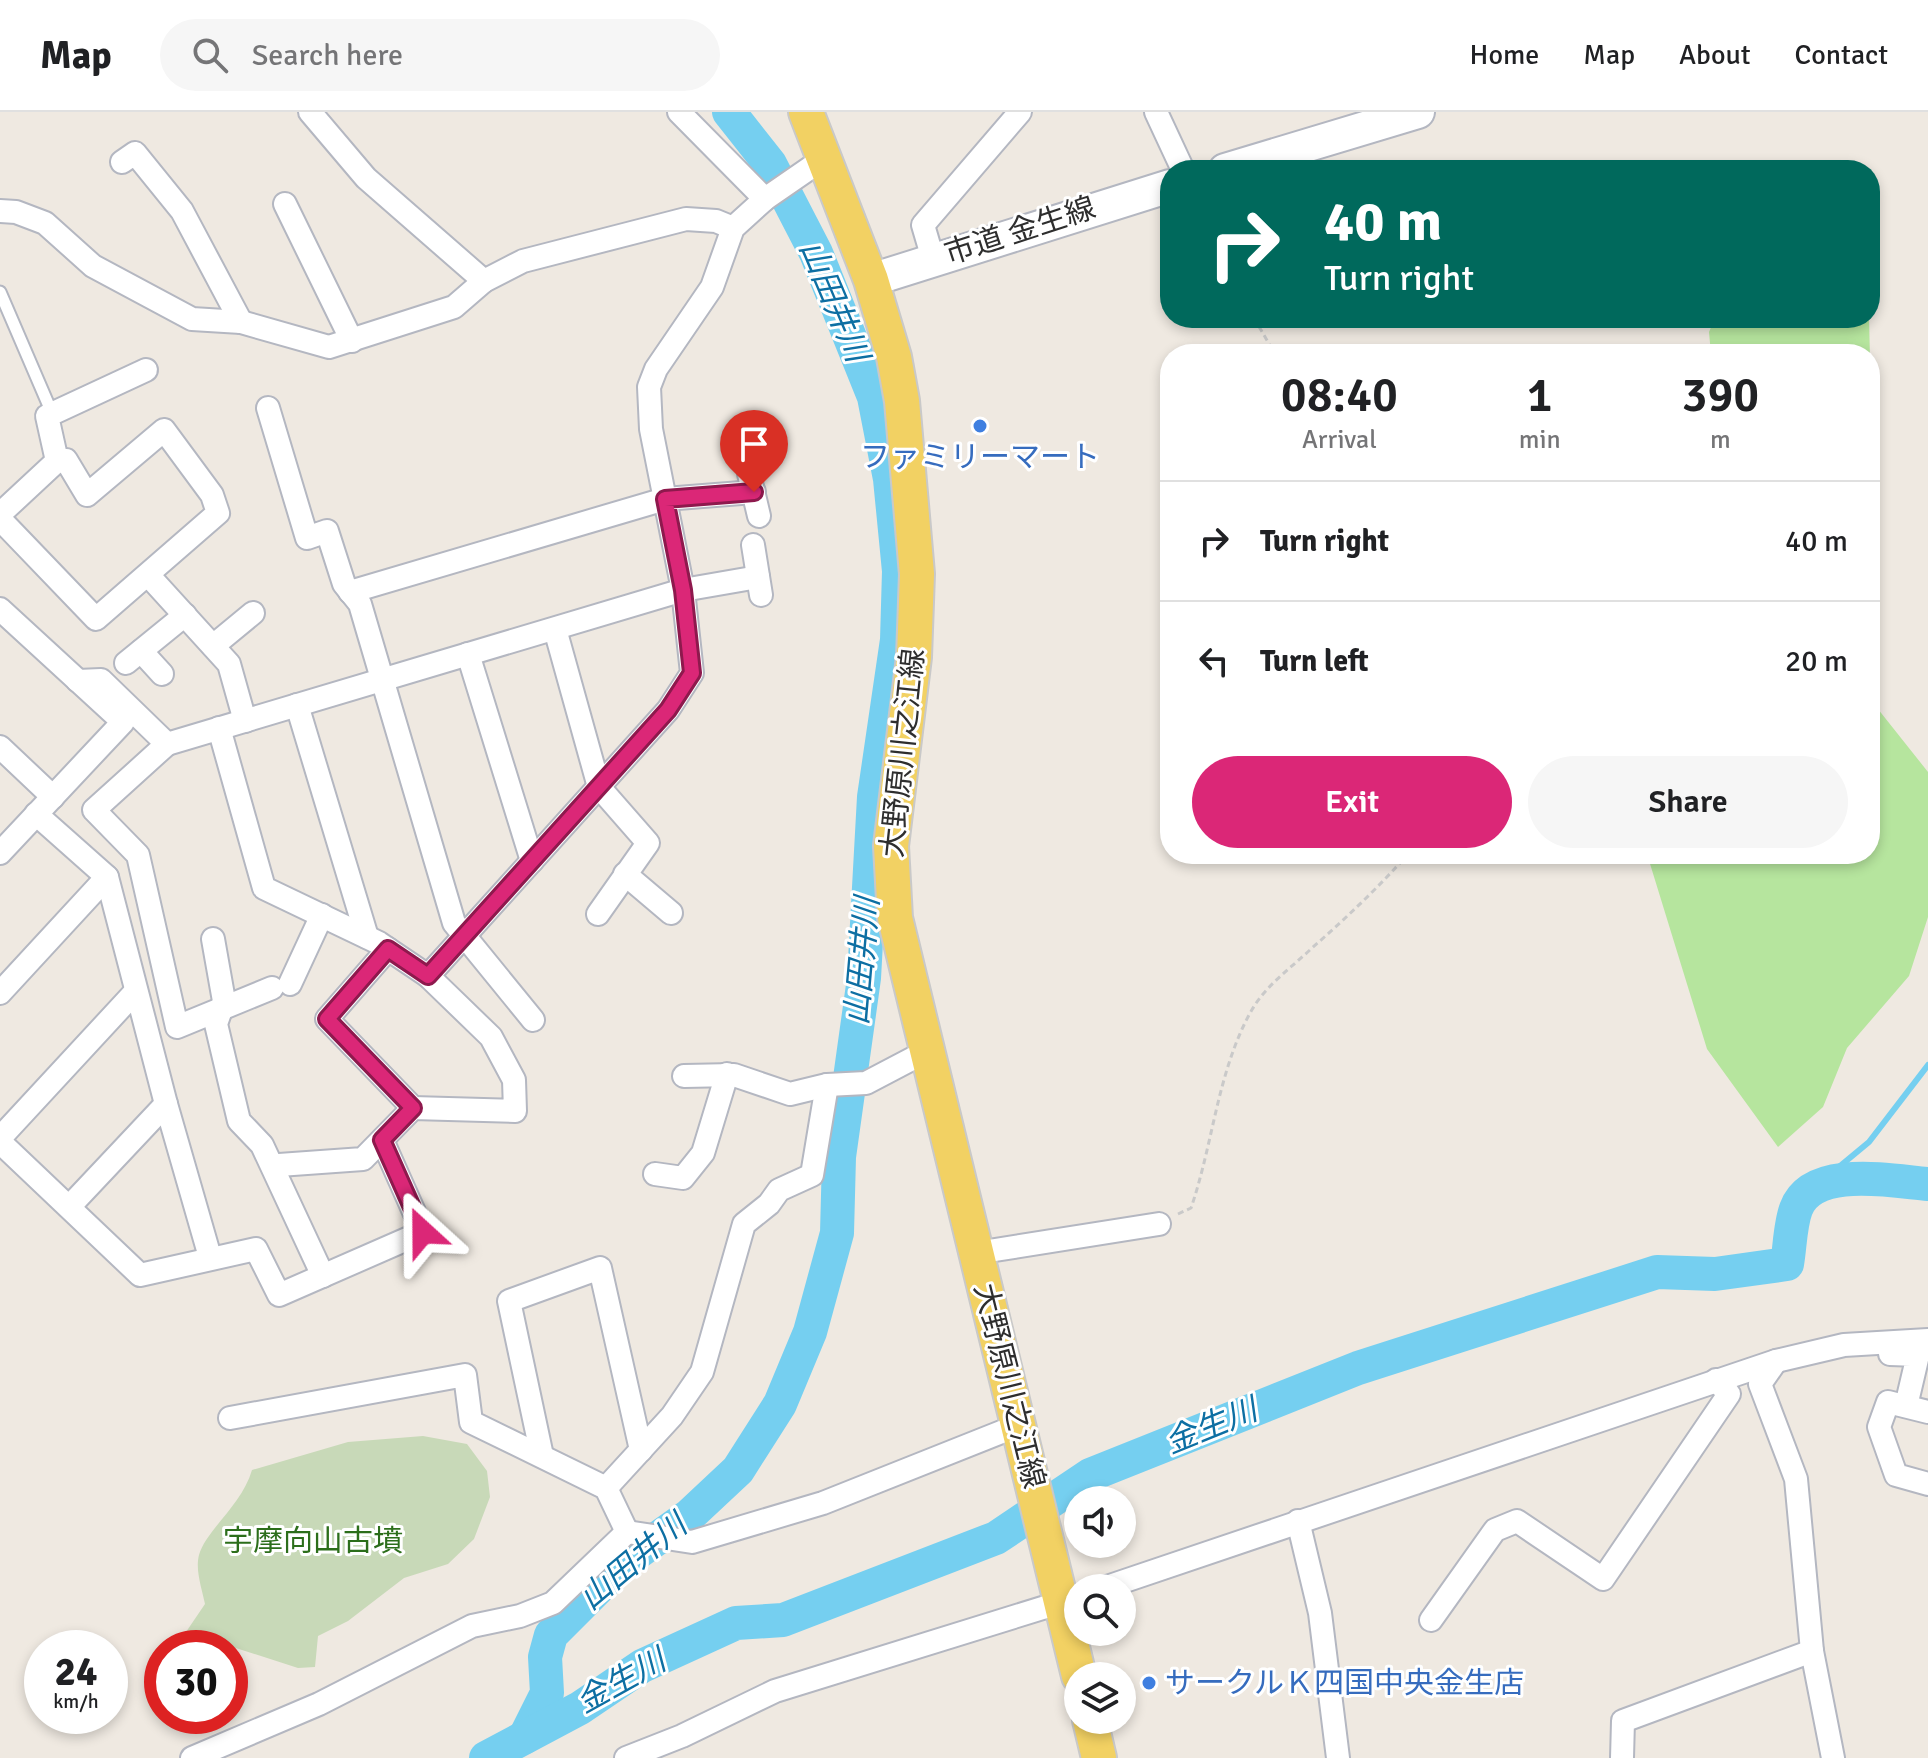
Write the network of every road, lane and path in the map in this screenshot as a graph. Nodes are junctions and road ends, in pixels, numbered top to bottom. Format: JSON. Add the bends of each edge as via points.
{"nodes":[{"id":1,"x":310,"y":112,"type":"edge"},
{"id":2,"x":679,"y":112,"type":"edge"},
{"id":3,"x":806,"y":112,"type":"edge"},
{"id":4,"x":1020,"y":112,"type":"edge"},
{"id":5,"x":1156,"y":112,"type":"edge"},
{"id":6,"x":1418,"y":112,"type":"edge"},
{"id":7,"x":1178,"y":160,"type":"edge"},
{"id":8,"x":1258,"y":160,"type":"edge"},
{"id":9,"x":122,"y":162,"type":"dead end"},
{"id":10,"x":810,"y":167,"type":"junction"},
{"id":11,"x":1160,"y":189,"type":"edge"},
{"id":12,"x":765,"y":199,"type":"junction"},
{"id":13,"x":285,"y":204,"type":"dead end"},
{"id":14,"x":0,"y":211,"type":"edge"},
{"id":15,"x":733,"y":228,"type":"junction"},
{"id":16,"x":933,"y":259,"type":"junction"},
{"id":17,"x":871,"y":280,"type":"junction"},
{"id":18,"x":484,"y":281,"type":"junction"},
{"id":19,"x":0,"y":292,"type":"edge"},
{"id":20,"x":241,"y":322,"type":"junction"},
{"id":21,"x":352,"y":341,"type":"junction"},
{"id":22,"x":146,"y":370,"type":"dead end"},
{"id":23,"x":268,"y":408,"type":"dead end"},
{"id":24,"x":52,"y":413,"type":"junction"},
{"id":25,"x":57,"y":461,"type":"junction"},
{"id":26,"x":665,"y":499,"type":"junction"},
{"id":27,"x":0,"y":516,"type":"edge"},
{"id":28,"x":759,"y":516,"type":"dead end"},
{"id":29,"x":753,"y":545,"type":"dead end"},
{"id":30,"x":149,"y":576,"type":"junction"},
{"id":31,"x":683,"y":590,"type":"junction"},
{"id":32,"x":350,"y":592,"type":"junction"},
{"id":33,"x":0,"y":609,"type":"edge"},
{"id":34,"x":253,"y":613,"type":"dead end"},
{"id":35,"x":185,"y":615,"type":"junction"},
{"id":36,"x":555,"y":629,"type":"junction"},
{"id":37,"x":213,"y":646,"type":"junction"},
{"id":38,"x":468,"y":654,"type":"junction"},
{"id":39,"x":162,"y":674,"type":"dead end"},
{"id":40,"x":382,"y":680,"type":"junction"},
{"id":41,"x":78,"y":681,"type":"junction"},
{"id":42,"x":297,"y":705,"type":"junction"},
{"id":43,"x":245,"y":721,"type":"junction"},
{"id":44,"x":219,"y":728,"type":"junction"},
{"id":45,"x":167,"y":744,"type":"junction"},
{"id":46,"x":0,"y":747,"type":"edge"},
{"id":47,"x":599,"y":787,"type":"junction"},
{"id":48,"x":53,"y":797,"type":"junction"},
{"id":49,"x":105,"y":800,"type":"junction"},
{"id":50,"x":36,"y":814,"type":"junction"},
{"id":51,"x":147,"y":843,"type":"dead end"},
{"id":52,"x":0,"y":853,"type":"edge"},
{"id":53,"x":532,"y":861,"type":"junction"},
{"id":54,"x":1399,"y":864,"type":"edge"},
{"id":55,"x":625,"y":874,"type":"junction"},
{"id":56,"x":107,"y":877,"type":"junction"},
{"id":57,"x":671,"y":913,"type":"dead end"},
{"id":58,"x":598,"y":914,"type":"dead end"},
{"id":59,"x":322,"y":915,"type":"junction"},
{"id":60,"x":464,"y":936,"type":"junction"},
{"id":61,"x":367,"y":937,"type":"junction"},
{"id":62,"x":213,"y":939,"type":"dead end"},
{"id":63,"x":388,"y":949,"type":"junction"},
{"id":64,"x":428,"y":976,"type":"junction"},
{"id":65,"x":136,"y":991,"type":"junction"},
{"id":66,"x":0,"y":993,"type":"edge"},
{"id":67,"x":222,"y":1008,"type":"junction"},
{"id":68,"x":533,"y":1020,"type":"dead end"},
{"id":69,"x":927,"y":1051,"type":"junction"},
{"id":70,"x":727,"y":1074,"type":"junction"},
{"id":71,"x":684,"y":1076,"type":"dead end"},
{"id":72,"x":827,"y":1085,"type":"junction"},
{"id":73,"x":166,"y":1104,"type":"junction"},
{"id":74,"x":413,"y":1108,"type":"junction"},
{"id":75,"x":0,"y":1140,"type":"edge"},
{"id":76,"x":382,"y":1140,"type":"junction"},
{"id":77,"x":279,"y":1165,"type":"dead end"},
{"id":78,"x":655,"y":1174,"type":"dead end"},
{"id":79,"x":69,"y":1207,"type":"junction"},
{"id":80,"x":1159,"y":1224,"type":"joint"},
{"id":81,"x":976,"y":1253,"type":"junction"},
{"id":82,"x":210,"y":1257,"type":"junction"},
{"id":83,"x":323,"y":1276,"type":"junction"},
{"id":84,"x":1928,"y":1340,"type":"edge"},
{"id":85,"x":1844,"y":1345,"type":"junction"},
{"id":86,"x":1776,"y":1361,"type":"junction"},
{"id":87,"x":1760,"y":1384,"type":"junction"},
{"id":88,"x":1722,"y":1387,"type":"junction"},
{"id":89,"x":1906,"y":1406,"type":"junction"},
{"id":90,"x":1928,"y":1412,"type":"edge"},
{"id":91,"x":230,"y":1418,"type":"dead end"},
{"id":92,"x":1019,"y":1425,"type":"junction"},
{"id":93,"x":641,"y":1450,"type":"junction"},
{"id":94,"x":542,"y":1456,"type":"junction"},
{"id":95,"x":1928,"y":1484,"type":"edge"},
{"id":96,"x":606,"y":1488,"type":"junction"},
{"id":97,"x":1298,"y":1521,"type":"junction"},
{"id":98,"x":627,"y":1532,"type":"junction"},
{"id":99,"x":1136,"y":1577,"type":"edge"},
{"id":100,"x":1064,"y":1579,"type":"edge"},
{"id":101,"x":1064,"y":1602,"type":"edge"},
{"id":102,"x":1431,"y":1620,"type":"dead end"},
{"id":103,"x":1812,"y":1651,"type":"junction"},
{"id":104,"x":1093,"y":1734,"type":"edge"},
{"id":105,"x":192,"y":1758,"type":"edge"},
{"id":106,"x":626,"y":1758,"type":"edge"},
{"id":107,"x":1099,"y":1758,"type":"edge"},
{"id":108,"x":1338,"y":1758,"type":"edge"},
{"id":109,"x":1622,"y":1758,"type":"edge"},
{"id":110,"x":1833,"y":1758,"type":"edge"}],
"edges":[{"from":1,"to":18,"type":"street","via":[[366,178]]},
{"from":2,"to":12,"type":"street"},
{"from":3,"to":10,"type":"main road","name":"大野原川之江線"},
{"from":4,"to":16,"type":"street","via":[[923,225]]},
{"from":5,"to":7,"type":"street"},
{"from":6,"to":8,"type":"street"},
{"from":9,"to":20,"type":"street","via":[[135,153]]},
{"from":10,"to":12,"type":"street"},
{"from":10,"to":17,"type":"main road","name":"大野原川之江線"},
{"from":11,"to":16,"type":"street","name":"市道 金生線"},
{"from":12,"to":15,"type":"street"},
{"from":13,"to":21,"type":"street","via":[[304,264]]},
{"from":14,"to":20,"type":"street","via":[[45,223],[93,266],[192,319]]},
{"from":15,"to":18,"type":"street","via":[[686,219],[523,261]]},
{"from":15,"to":26,"type":"street","via":[[712,287],[649,387]]},
{"from":16,"to":17,"type":"street","name":"市道 金生線"},
{"from":17,"to":69,"type":"main road","name":"大野原川之江線","via":[[902,401],[914,543],[914,657],[893,814],[891,882]]},
{"from":18,"to":21,"type":"street","via":[[454,307]]},
{"from":19,"to":24,"type":"lane"},
{"from":20,"to":21,"type":"street","via":[[329,347]]},
{"from":22,"to":24,"type":"street"},
{"from":23,"to":32,"type":"street","via":[[307,538],[327,531]]},
{"from":24,"to":25,"type":"street","via":[[47,416]]},
{"from":25,"to":27,"type":"street"},
{"from":25,"to":30,"type":"street","via":[[66,460],[87,495],[164,430],[212,495],[218,513]]},
{"from":26,"to":28,"type":"street","via":[[752,483]]},
{"from":26,"to":31,"type":"street"},
{"from":26,"to":32,"type":"street"},
{"from":27,"to":30,"type":"street","via":[[96,619]]},
{"from":29,"to":31,"type":"street","via":[[760,586]]},
{"from":30,"to":35,"type":"street"},
{"from":31,"to":36,"type":"street"},
{"from":31,"to":47,"type":"street","via":[[692,673],[668,710]]},
{"from":32,"to":40,"type":"street","via":[[360,604]]},
{"from":33,"to":41,"type":"street"},
{"from":34,"to":37,"type":"street"},
{"from":35,"to":37,"type":"street"},
{"from":35,"to":39,"type":"street","via":[[134,657]]},
{"from":36,"to":38,"type":"street"},
{"from":36,"to":47,"type":"street"},
{"from":37,"to":43,"type":"street","via":[[229,664]]},
{"from":38,"to":40,"type":"street"},
{"from":38,"to":53,"type":"street"},
{"from":40,"to":42,"type":"street"},
{"from":40,"to":60,"type":"street","via":[[454,923]]},
{"from":41,"to":45,"type":"street","via":[[101,680]]},
{"from":41,"to":48,"type":"street","via":[[123,722]]},
{"from":42,"to":43,"type":"street"},
{"from":42,"to":61,"type":"street"},
{"from":43,"to":44,"type":"street"},
{"from":44,"to":45,"type":"street"},
{"from":44,"to":59,"type":"street","via":[[264,888]]},
{"from":45,"to":49,"type":"street"},
{"from":46,"to":48,"type":"street"},
{"from":47,"to":53,"type":"street"},
{"from":47,"to":55,"type":"street","via":[[648,843]]},
{"from":48,"to":50,"type":"street"},
{"from":49,"to":51,"type":"street"},
{"from":49,"to":67,"type":"street","via":[[94,810],[138,855],[177,1027]]},
{"from":50,"to":52,"type":"street"},
{"from":50,"to":56,"type":"street"},
{"from":53,"to":60,"type":"street"},
{"from":54,"to":80,"type":"path","via":[[1262,996],[1249,1015],[1228,1067],[1191,1208]]},
{"from":55,"to":57,"type":"street"},
{"from":55,"to":58,"type":"street"},
{"from":56,"to":65,"type":"street"},
{"from":56,"to":66,"type":"street"},
{"from":59,"to":61,"type":"street"},
{"from":59,"to":67,"type":"street","via":[[281,986]]},
{"from":60,"to":64,"type":"street"},
{"from":60,"to":68,"type":"street"},
{"from":61,"to":63,"type":"street"},
{"from":62,"to":67,"type":"street"},
{"from":63,"to":64,"type":"street"},
{"from":63,"to":74,"type":"street","via":[[327,1019]]},
{"from":64,"to":74,"type":"street","via":[[491,1037],[514,1080],[515,1111]]},
{"from":65,"to":73,"type":"street"},
{"from":65,"to":75,"type":"street"},
{"from":67,"to":83,"type":"street","via":[[216,1024],[239,1121],[262,1145]]},
{"from":69,"to":72,"type":"street","via":[[866,1083]]},
{"from":69,"to":81,"type":"main road","name":"大野原川之江線"},
{"from":70,"to":71,"type":"street"},
{"from":70,"to":72,"type":"street","via":[[790,1094]]},
{"from":70,"to":78,"type":"street","via":[[703,1153],[683,1178]]},
{"from":72,"to":93,"type":"street","via":[[812,1175],[779,1190],[744,1224],[702,1372]]},
{"from":73,"to":79,"type":"street"},
{"from":73,"to":82,"type":"street"},
{"from":74,"to":76,"type":"street"},
{"from":75,"to":79,"type":"street"},
{"from":76,"to":77,"type":"street","via":[[363,1159]]},
{"from":76,"to":83,"type":"street","via":[[423,1232]]},
{"from":79,"to":82,"type":"street","via":[[140,1275]]},
{"from":80,"to":81,"type":"street"},
{"from":81,"to":92,"type":"main road","name":"大野原川之江線"},
{"from":82,"to":83,"type":"street","via":[[256,1249],[279,1295]]},
{"from":84,"to":85,"type":"street"},
{"from":85,"to":86,"type":"street"},
{"from":85,"to":89,"type":"street","via":[[1854,1354],[1918,1355]]},
{"from":86,"to":87,"type":"street"},
{"from":86,"to":88,"type":"street"},
{"from":87,"to":88,"type":"street"},
{"from":87,"to":103,"type":"street","via":[[1796,1479]]},
{"from":88,"to":97,"type":"street"},
{"from":88,"to":102,"type":"street","via":[[1603,1579],[1517,1521],[1495,1530]]},
{"from":89,"to":90,"type":"street"},
{"from":89,"to":95,"type":"street","via":[[1888,1402],[1879,1427],[1896,1475]]},
{"from":91,"to":94,"type":"street","via":[[465,1375],[471,1422]]},
{"from":92,"to":98,"type":"street","via":[[823,1503],[692,1542]]},
{"from":92,"to":100,"type":"main road","name":"大野原川之江線"},
{"from":93,"to":94,"type":"street","via":[[600,1268],[509,1301]]},
{"from":93,"to":96,"type":"street"},
{"from":94,"to":96,"type":"street"},
{"from":96,"to":98,"type":"street"},
{"from":97,"to":99,"type":"street"},
{"from":97,"to":108,"type":"street","via":[[1320,1613]]},
{"from":98,"to":105,"type":"street","via":[[553,1603],[472,1626],[319,1704]]},
{"from":101,"to":106,"type":"street","via":[[775,1691]]},
{"from":103,"to":109,"type":"street","via":[[1623,1721]]},
{"from":103,"to":110,"type":"street"},
{"from":104,"to":107,"type":"main road"}]}
